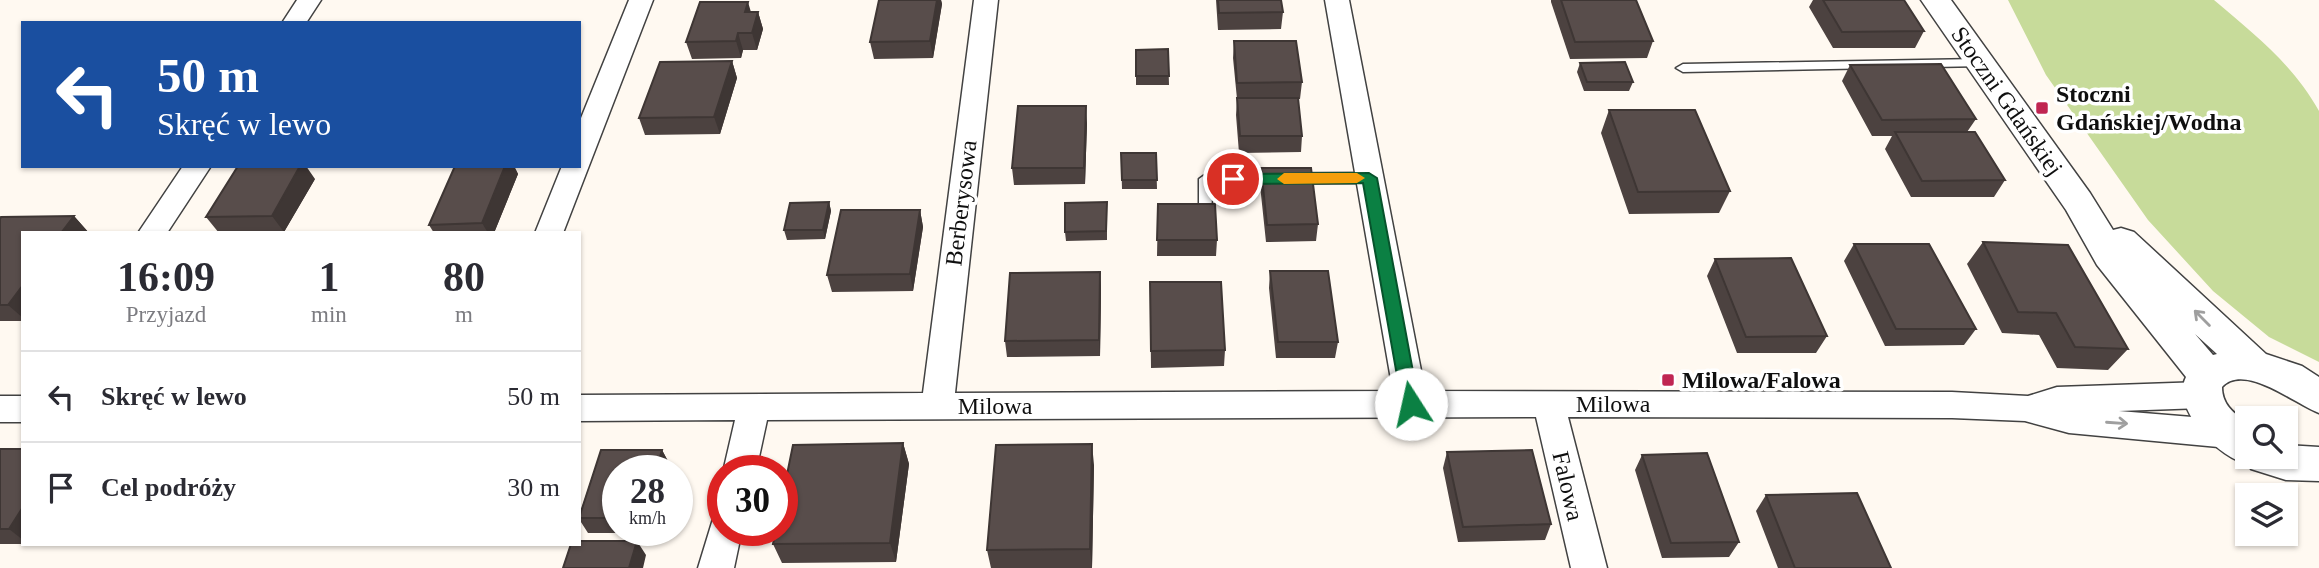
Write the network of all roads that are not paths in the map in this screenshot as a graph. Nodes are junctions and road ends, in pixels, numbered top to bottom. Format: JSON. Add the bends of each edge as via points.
{"nodes":[{"id":1,"x":309,"y":0,"type":"edge"},
{"id":2,"x":641,"y":0,"type":"edge"},
{"id":3,"x":986,"y":0,"type":"edge"},
{"id":4,"x":1337,"y":0,"type":"edge"},
{"id":5,"x":1936,"y":0,"type":"edge"},
{"id":6,"x":295,"y":21,"type":"edge"},
{"id":7,"x":1979,"y":63,"type":"junction"},
{"id":8,"x":1683,"y":68,"type":"dead end"},
{"id":9,"x":581,"y":152,"type":"edge"},
{"id":10,"x":196,"y":168,"type":"edge"},
{"id":11,"x":575,"y":168,"type":"edge"},
{"id":12,"x":1369,"y":178,"type":"junction"},
{"id":13,"x":2078,"y":202,"type":"junction"},
{"id":14,"x":1206,"y":207,"type":"edge"},
{"id":15,"x":153,"y":231,"type":"edge"},
{"id":16,"x":550,"y":231,"type":"edge"},
{"id":17,"x":2252,"y":364,"type":"junction"},
{"id":18,"x":2204,"y":385,"type":"junction"},
{"id":19,"x":2315,"y":391,"type":"edge"},
{"id":20,"x":1411,"y":404,"type":"junction"},
{"id":21,"x":1549,"y":404,"type":"junction"},
{"id":22,"x":937,"y":406,"type":"junction"},
{"id":23,"x":581,"y":408,"type":"edge"},
{"id":24,"x":754,"y":408,"type":"junction"},
{"id":25,"x":2025,"y":408,"type":"junction"},
{"id":26,"x":0,"y":409,"type":"edge"},
{"id":27,"x":21,"y":409,"type":"edge"},
{"id":28,"x":2235,"y":438,"type":"edge"},
{"id":29,"x":2235,"y":440,"type":"edge"},
{"id":30,"x":743,"y":455,"type":"edge"},
{"id":31,"x":721,"y":546,"type":"edge"},
{"id":32,"x":716,"y":568,"type":"edge"},
{"id":33,"x":1589,"y":568,"type":"edge"}],
"edges":[{"from":1,"to":6,"type":"street"},
{"from":2,"to":9,"type":"street"},
{"from":3,"to":22,"type":"street","name":"Berberysowa"},
{"from":4,"to":12,"type":"street"},
{"from":5,"to":7,"type":"street","name":"Stoczni Gdańskiej"},
{"from":7,"to":8,"type":"lane"},
{"from":7,"to":13,"type":"street","name":"Stoczni Gdańskiej"},
{"from":10,"to":15,"type":"street"},
{"from":11,"to":16,"type":"street"},
{"from":12,"to":14,"type":"lane","via":[[1206,179]]},
{"from":12,"to":20,"type":"street"},
{"from":17,"to":13,"type":"street","name":"Stoczni Gdańskiej","one_way":true},
{"from":13,"to":18,"type":"street","name":"Stoczni Gdańskiej","via":[[2110,256]]},
{"from":17,"to":18,"type":"street","via":[[2225,365]]},
{"from":17,"to":19,"type":"street"},
{"from":18,"to":25,"type":"street","name":"Milowa","via":[[2057,400]]},
{"from":18,"to":28,"type":"street","name":"Stoczni Gdańskiej","via":[[2211,415]]},
{"from":20,"to":21,"type":"street","name":"Milowa"},
{"from":20,"to":22,"type":"street","name":"Milowa"},
{"from":21,"to":25,"type":"street","name":"Milowa"},
{"from":21,"to":33,"type":"street","name":"Falowa"},
{"from":22,"to":24,"type":"street","name":"Milowa"},
{"from":23,"to":24,"type":"street","name":"Milowa"},
{"from":24,"to":30,"type":"street"},
{"from":25,"to":29,"type":"street","name":"Milowa","one_way":true,"via":[[2068,420],[2179,428]]},
{"from":26,"to":27,"type":"street"},
{"from":31,"to":32,"type":"street"}]}
